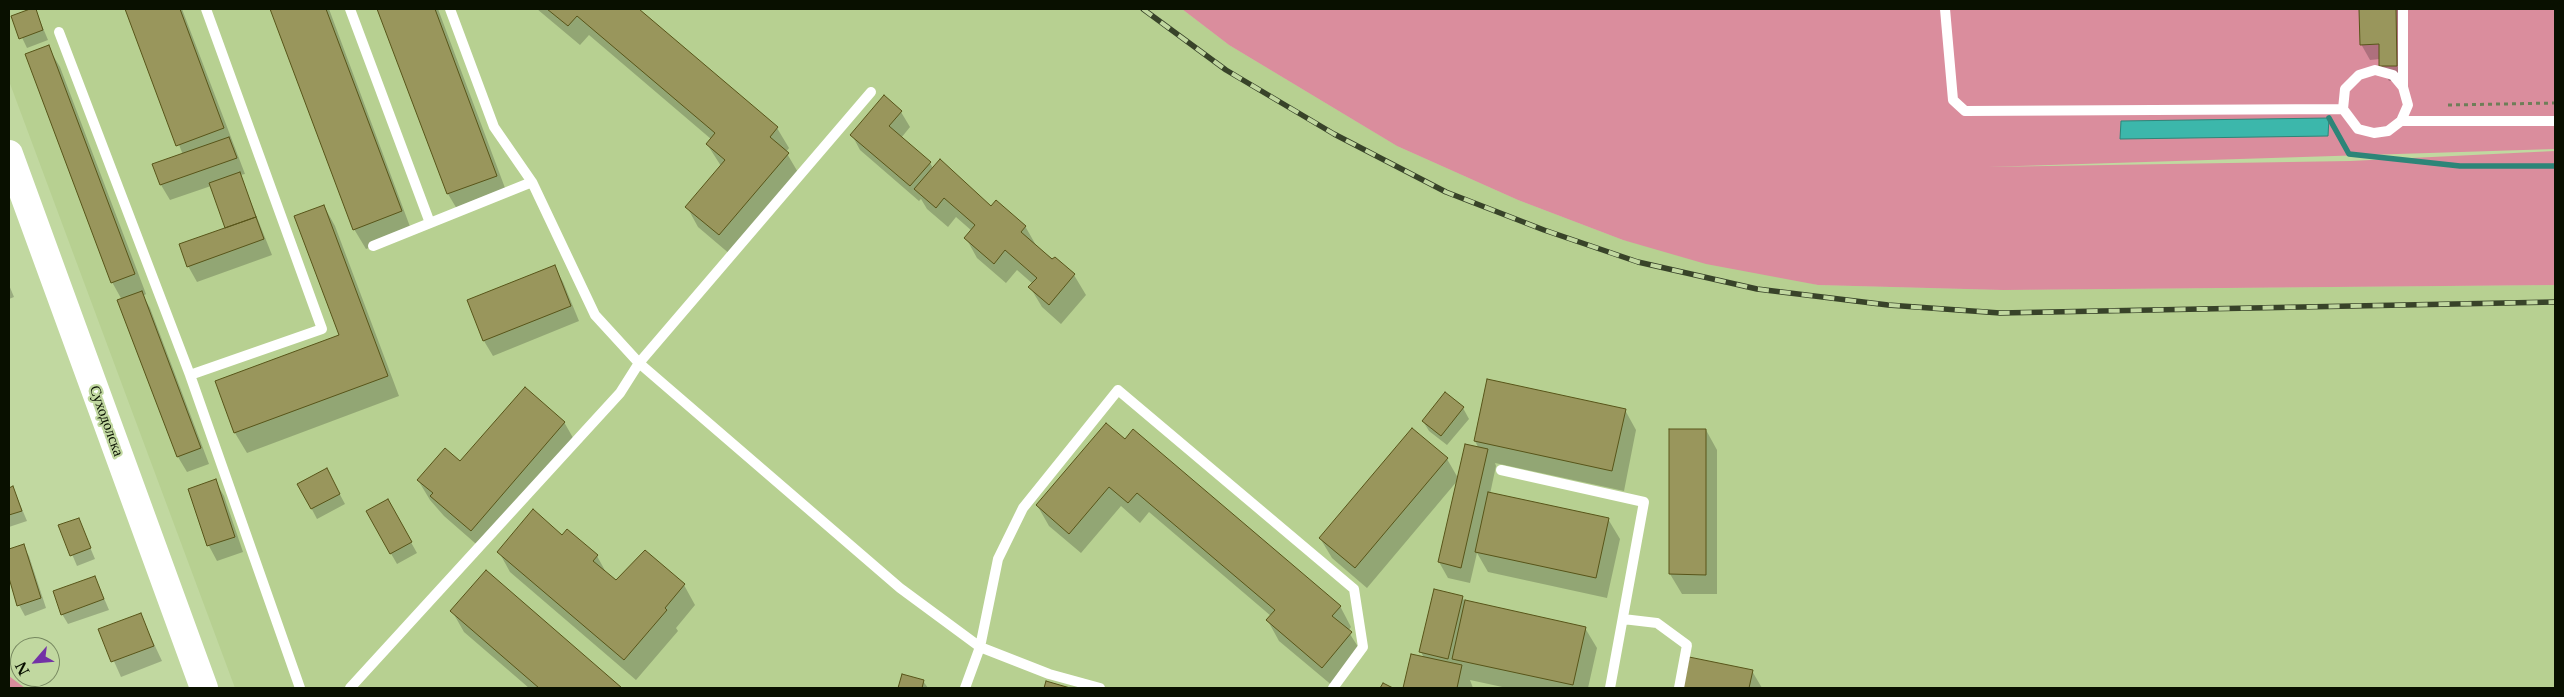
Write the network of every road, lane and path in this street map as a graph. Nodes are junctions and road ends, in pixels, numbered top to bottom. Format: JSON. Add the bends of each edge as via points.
{"nodes":[{"id":1,"x":206,"y":9,"type":"edge"},
{"id":2,"x":350,"y":9,"type":"edge"},
{"id":3,"x":450,"y":9,"type":"edge"},
{"id":4,"x":1945,"y":9,"type":"edge"},
{"id":5,"x":2402,"y":9,"type":"edge"},
{"id":6,"x":59,"y":32,"type":"dead end"},
{"id":7,"x":2404,"y":87,"type":"junction"},
{"id":8,"x":871,"y":92,"type":"dead end"},
{"id":9,"x":2555,"y":103,"type":"edge"},
{"id":10,"x":2447,"y":105,"type":"dead end"},
{"id":11,"x":2343,"y":109,"type":"junction"},
{"id":12,"x":2555,"y":120,"type":"edge"},
{"id":13,"x":2401,"y":122,"type":"junction"},
{"id":14,"x":9,"y":154,"type":"edge"},
{"id":15,"x":532,"y":182,"type":"junction"},
{"id":16,"x":430,"y":223,"type":"junction"},
{"id":17,"x":373,"y":246,"type":"dead end"},
{"id":18,"x":639,"y":362,"type":"junction"},
{"id":19,"x":190,"y":375,"type":"junction"},
{"id":20,"x":1501,"y":470,"type":"dead end"},
{"id":21,"x":1623,"y":619,"type":"junction"},
{"id":22,"x":980,"y":647,"type":"junction"},
{"id":23,"x":204,"y":688,"type":"edge"},
{"id":24,"x":300,"y":688,"type":"edge"},
{"id":25,"x":350,"y":688,"type":"edge"},
{"id":26,"x":965,"y":688,"type":"edge"},
{"id":27,"x":1100,"y":688,"type":"edge"},
{"id":28,"x":1333,"y":688,"type":"edge"},
{"id":29,"x":1610,"y":688,"type":"edge"},
{"id":30,"x":1679,"y":688,"type":"edge"}],
"edges":[{"from":1,"to":19,"type":"lane","via":[[322,329]]},
{"from":2,"to":16,"type":"lane"},
{"from":3,"to":15,"type":"lane","via":[[494,127]]},
{"from":4,"to":11,"type":"lane","via":[[1953,100],[1966,111]]},
{"from":5,"to":7,"type":"lane"},
{"from":6,"to":19,"type":"lane"},
{"from":7,"to":11,"type":"lane","via":[[2393,75],[2375,70],[2359,75],[2345,89]]},
{"from":7,"to":13,"type":"lane","via":[[2408,106]]},
{"from":8,"to":18,"type":"lane"},
{"from":9,"to":10,"type":"path"},
{"from":11,"to":13,"type":"lane","via":[[2358,129],[2374,133],[2388,131]]},
{"from":12,"to":13,"type":"lane"},
{"from":14,"to":23,"type":"street","name":"Суходолска"},
{"from":15,"to":16,"type":"lane"},
{"from":15,"to":18,"type":"lane","via":[[595,315]]},
{"from":16,"to":17,"type":"lane"},
{"from":18,"to":22,"type":"lane","via":[[900,588]]},
{"from":18,"to":25,"type":"lane","via":[[620,393]]},
{"from":19,"to":24,"type":"lane"},
{"from":20,"to":21,"type":"lane","via":[[1644,502]]},
{"from":21,"to":29,"type":"lane"},
{"from":21,"to":30,"type":"lane","via":[[1657,622],[1687,645]]},
{"from":22,"to":26,"type":"lane"},
{"from":22,"to":27,"type":"lane","via":[[1049,674]]},
{"from":22,"to":28,"type":"lane","via":[[998,560],[1023,508],[1118,390],[1354,589],[1363,647]]}]}
